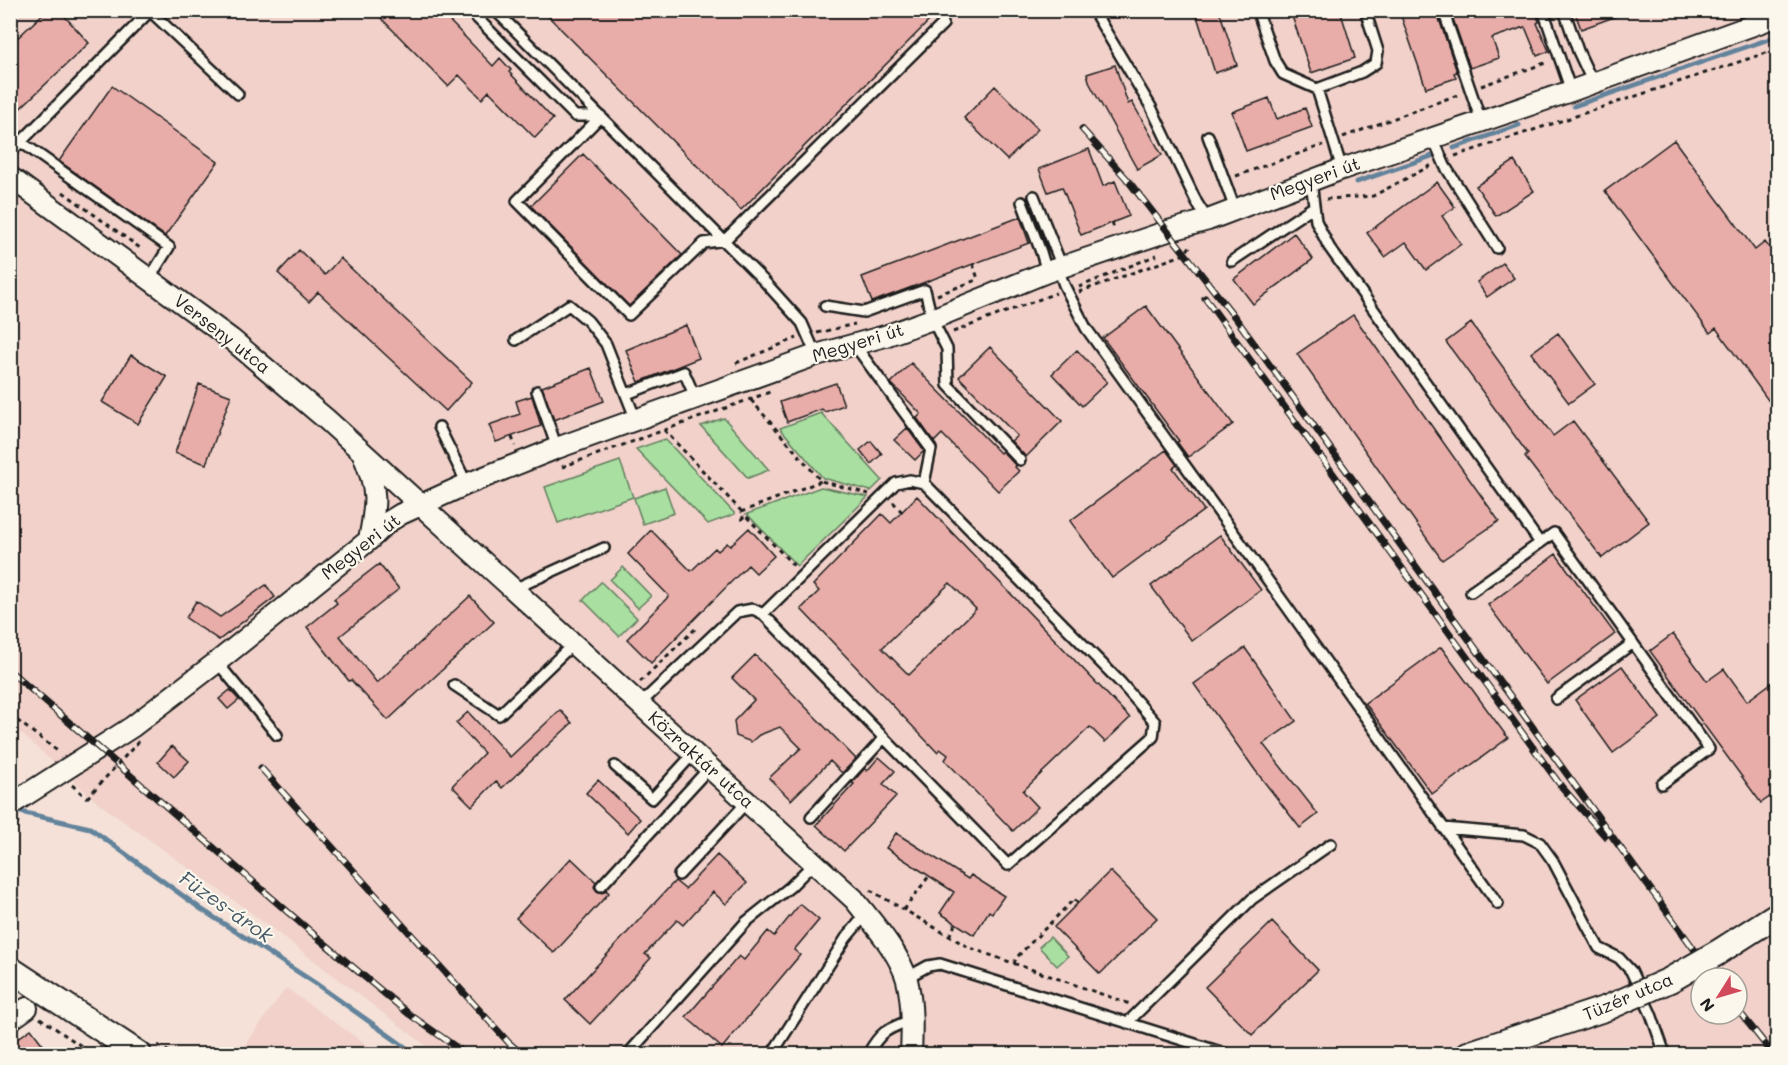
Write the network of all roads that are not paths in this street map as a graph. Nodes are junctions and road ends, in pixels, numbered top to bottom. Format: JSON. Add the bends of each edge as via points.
{"nodes":[{"id":1,"x":469,"y":10,"type":"edge"},
{"id":2,"x":495,"y":10,"type":"edge"},
{"id":3,"x":941,"y":10,"type":"edge"},
{"id":4,"x":1093,"y":10,"type":"edge"},
{"id":5,"x":1257,"y":10,"type":"edge"},
{"id":6,"x":1365,"y":10,"type":"edge"},
{"id":7,"x":1443,"y":10,"type":"edge"},
{"id":8,"x":1543,"y":10,"type":"edge"},
{"id":9,"x":1564,"y":10,"type":"edge"},
{"id":10,"x":151,"y":11,"type":"edge"},
{"id":11,"x":1778,"y":16,"type":"edge"},
{"id":12,"x":1593,"y":83,"type":"junction"},
{"id":13,"x":1317,"y":89,"type":"junction"},
{"id":14,"x":1571,"y":91,"type":"junction"},
{"id":15,"x":238,"y":94,"type":"dead end"},
{"id":16,"x":601,"y":116,"type":"junction"},
{"id":17,"x":1481,"y":122,"type":"junction"},
{"id":18,"x":1208,"y":136,"type":"dead end"},
{"id":19,"x":1432,"y":138,"type":"junction"},
{"id":20,"x":21,"y":142,"type":"junction"},
{"id":21,"x":10,"y":153,"type":"edge"},
{"id":22,"x":1342,"y":169,"type":"junction"},
{"id":23,"x":10,"y":177,"type":"edge"},
{"id":24,"x":1311,"y":181,"type":"junction"},
{"id":25,"x":1034,"y":196,"type":"dead end"},
{"id":26,"x":1022,"y":201,"type":"dead end"},
{"id":27,"x":1314,"y":204,"type":"junction"},
{"id":28,"x":1234,"y":209,"type":"junction"},
{"id":29,"x":1208,"y":219,"type":"junction"},
{"id":30,"x":725,"y":240,"type":"junction"},
{"id":31,"x":1497,"y":248,"type":"dead end"},
{"id":32,"x":1232,"y":261,"type":"dead end"},
{"id":33,"x":1056,"y":269,"type":"junction"},
{"id":34,"x":149,"y":279,"type":"junction"},
{"id":35,"x":825,"y":306,"type":"dead end"},
{"id":36,"x":937,"y":328,"type":"junction"},
{"id":37,"x":516,"y":340,"type":"dead end"},
{"id":38,"x":854,"y":344,"type":"junction"},
{"id":39,"x":816,"y":355,"type":"junction"},
{"id":40,"x":537,"y":391,"type":"dead end"},
{"id":41,"x":627,"y":394,"type":"junction"},
{"id":42,"x":695,"y":397,"type":"junction"},
{"id":43,"x":636,"y":420,"type":"junction"},
{"id":44,"x":439,"y":427,"type":"dead end"},
{"id":45,"x":557,"y":448,"type":"junction"},
{"id":46,"x":362,"y":451,"type":"junction"},
{"id":47,"x":1020,"y":460,"type":"dead end"},
{"id":48,"x":924,"y":483,"type":"junction"},
{"id":49,"x":467,"y":484,"type":"junction"},
{"id":50,"x":423,"y":505,"type":"junction"},
{"id":51,"x":369,"y":540,"type":"junction"},
{"id":52,"x":1539,"y":543,"type":"junction"},
{"id":53,"x":604,"y":548,"type":"dead end"},
{"id":54,"x":514,"y":589,"type":"junction"},
{"id":55,"x":1471,"y":592,"type":"dead end"},
{"id":56,"x":764,"y":614,"type":"junction"},
{"id":57,"x":574,"y":643,"type":"junction"},
{"id":58,"x":1633,"y":643,"type":"junction"},
{"id":59,"x":217,"y":662,"type":"junction"},
{"id":60,"x":454,"y":686,"type":"dead end"},
{"id":61,"x":658,"y":687,"type":"junction"},
{"id":62,"x":666,"y":694,"type":"dead end"},
{"id":63,"x":645,"y":699,"type":"junction"},
{"id":64,"x":1556,"y":699,"type":"dead end"},
{"id":65,"x":277,"y":735,"type":"dead end"},
{"id":66,"x":884,"y":739,"type":"junction"},
{"id":67,"x":694,"y":753,"type":"junction"},
{"id":68,"x":615,"y":766,"type":"dead end"},
{"id":69,"x":710,"y":767,"type":"junction"},
{"id":70,"x":1662,"y":784,"type":"dead end"},
{"id":71,"x":747,"y":802,"type":"junction"},
{"id":72,"x":17,"y":808,"type":"edge"},
{"id":73,"x":811,"y":818,"type":"dead end"},
{"id":74,"x":1443,"y":828,"type":"junction"},
{"id":75,"x":1331,"y":844,"type":"dead end"},
{"id":76,"x":814,"y":863,"type":"junction"},
{"id":77,"x":679,"y":875,"type":"dead end"},
{"id":78,"x":601,"y":886,"type":"dead end"},
{"id":79,"x":1498,"y":904,"type":"dead end"},
{"id":80,"x":866,"y":914,"type":"junction"},
{"id":81,"x":1778,"y":914,"type":"edge"},
{"id":82,"x":10,"y":969,"type":"edge"},
{"id":83,"x":906,"y":978,"type":"junction"},
{"id":84,"x":27,"y":1008,"type":"road end"},
{"id":85,"x":913,"y":1019,"type":"junction"},
{"id":86,"x":10,"y":1020,"type":"edge"},
{"id":87,"x":1127,"y":1023,"type":"junction"},
{"id":88,"x":139,"y":1054,"type":"edge"},
{"id":89,"x":628,"y":1054,"type":"edge"},
{"id":90,"x":772,"y":1054,"type":"edge"},
{"id":91,"x":868,"y":1054,"type":"edge"},
{"id":92,"x":911,"y":1054,"type":"edge"},
{"id":93,"x":1227,"y":1054,"type":"edge"},
{"id":94,"x":1468,"y":1054,"type":"edge"},
{"id":95,"x":1665,"y":1054,"type":"edge"}],
"edges":[{"from":1,"to":16,"type":"lane","via":[[575,116]]},
{"from":2,"to":16,"type":"lane"},
{"from":3,"to":30,"type":"lane","via":[[943,24]]},
{"from":4,"to":29,"type":"lane","via":[[1151,107]]},
{"from":5,"to":13,"type":"lane","via":[[1283,74]]},
{"from":6,"to":13,"type":"lane","via":[[1378,51],[1376,63]]},
{"from":7,"to":17,"type":"lane"},
{"from":8,"to":14,"type":"lane"},
{"from":9,"to":12,"type":"lane"},
{"from":10,"to":15,"type":"lane"},
{"from":10,"to":20,"type":"lane"},
{"from":11,"to":12,"type":"street","name":"Megyeri út"},
{"from":12,"to":14,"type":"street","name":"Megyeri út"},
{"from":13,"to":22,"type":"lane"},
{"from":14,"to":17,"type":"street","name":"Megyeri út"},
{"from":16,"to":30,"type":"lane"},
{"from":16,"to":30,"type":"lane","via":[[517,201],[621,307],[629,315],[704,243]]},
{"from":17,"to":19,"type":"street","name":"Megyeri út"},
{"from":18,"to":28,"type":"lane"},
{"from":19,"to":22,"type":"street","name":"Megyeri út"},
{"from":19,"to":31,"type":"lane"},
{"from":20,"to":21,"type":"lane"},
{"from":20,"to":34,"type":"lane","via":[[169,248]]},
{"from":22,"to":24,"type":"street","name":"Megyeri út"},
{"from":23,"to":34,"type":"street","name":"Verseny utca"},
{"from":24,"to":27,"type":"lane"},
{"from":24,"to":28,"type":"street","name":"Megyeri út"},
{"from":25,"to":33,"type":"lane"},
{"from":26,"to":33,"type":"lane","via":[[1041,252]]},
{"from":27,"to":32,"type":"lane"},
{"from":27,"to":52,"type":"lane","via":[[1316,221],[1329,247]]},
{"from":28,"to":29,"type":"street","name":"Megyeri út"},
{"from":29,"to":33,"type":"street","name":"Megyeri út"},
{"from":30,"to":39,"type":"lane","via":[[802,323]]},
{"from":33,"to":36,"type":"street","name":"Megyeri út"},
{"from":33,"to":74,"type":"lane","via":[[1086,328]]},
{"from":34,"to":46,"type":"street","name":"Verseny utca","via":[[231,339]]},
{"from":35,"to":36,"type":"lane","via":[[864,312],[925,290]]},
{"from":36,"to":38,"type":"street","name":"Megyeri út"},
{"from":36,"to":47,"type":"lane","via":[[947,349],[948,385]]},
{"from":37,"to":41,"type":"lane","via":[[569,305],[606,344]]},
{"from":38,"to":39,"type":"street","name":"Megyeri út"},
{"from":38,"to":48,"type":"lane","via":[[931,449]]},
{"from":39,"to":42,"type":"street","name":"Megyeri út"},
{"from":40,"to":45,"type":"lane"},
{"from":41,"to":42,"type":"lane","via":[[684,372]]},
{"from":41,"to":43,"type":"lane"},
{"from":42,"to":43,"type":"street","name":"Megyeri út"},
{"from":43,"to":45,"type":"street","name":"Megyeri út"},
{"from":44,"to":49,"type":"lane"},
{"from":45,"to":49,"type":"street","name":"Megyeri út"},
{"from":46,"to":50,"type":"street","name":"Verseny utca"},
{"from":46,"to":51,"type":"street","via":[[374,481]]},
{"from":48,"to":56,"type":"lane","via":[[896,483]]},
{"from":48,"to":66,"type":"lane","via":[[1121,683],[1155,722],[1153,737],[1008,865]]},
{"from":49,"to":50,"type":"street","name":"Megyeri út"},
{"from":50,"to":51,"type":"street","name":"Megyeri út","via":[[401,513]]},
{"from":50,"to":54,"type":"street","name":"Közraktár utca"},
{"from":51,"to":59,"type":"street","name":"Megyeri út"},
{"from":52,"to":55,"type":"lane"},
{"from":52,"to":58,"type":"lane","via":[[1554,533]]},
{"from":53,"to":54,"type":"lane"},
{"from":54,"to":57,"type":"street","name":"Közraktár utca"},
{"from":56,"to":61,"type":"lane","via":[[753,609],[737,612]]},
{"from":56,"to":66,"type":"lane"},
{"from":57,"to":60,"type":"lane","via":[[499,715]]},
{"from":57,"to":63,"type":"street","name":"Közraktár utca"},
{"from":58,"to":64,"type":"lane"},
{"from":58,"to":70,"type":"lane","via":[[1709,749]]},
{"from":59,"to":65,"type":"lane"},
{"from":59,"to":72,"type":"street","name":"Megyeri út","via":[[72,773]]},
{"from":61,"to":62,"type":"lane"},
{"from":61,"to":63,"type":"lane"},
{"from":63,"to":67,"type":"street","name":"Közraktár utca"},
{"from":66,"to":73,"type":"lane"},
{"from":67,"to":68,"type":"lane","via":[[652,799]]},
{"from":67,"to":69,"type":"street","name":"Közraktár utca"},
{"from":69,"to":71,"type":"street","name":"Közraktár utca"},
{"from":69,"to":78,"type":"lane"},
{"from":71,"to":76,"type":"street","name":"Közraktár utca"},
{"from":71,"to":77,"type":"lane"},
{"from":74,"to":79,"type":"lane"},
{"from":74,"to":95,"type":"lane","via":[[1524,835],[1540,843],[1599,948],[1619,958],[1631,971]]},
{"from":75,"to":87,"type":"lane","via":[[1252,899]]},
{"from":76,"to":80,"type":"street","name":"Közraktár utca"},
{"from":76,"to":89,"type":"lane","via":[[746,922]]},
{"from":80,"to":83,"type":"street","name":"Közraktár utca"},
{"from":80,"to":90,"type":"lane","via":[[846,938]]},
{"from":81,"to":94,"type":"street","name":"Tüzér utca","bridge":true,"via":[[1670,980],[1607,1008]]},
{"from":82,"to":88,"type":"street"},
{"from":83,"to":85,"type":"street","name":"Közraktár utca"},
{"from":83,"to":87,"type":"lane","via":[[940,964]]},
{"from":84,"to":86,"type":"street"},
{"from":85,"to":91,"type":"lane","via":[[885,1030]]},
{"from":85,"to":92,"type":"street","name":"Közraktár utca"},
{"from":87,"to":93,"type":"lane"}]}
